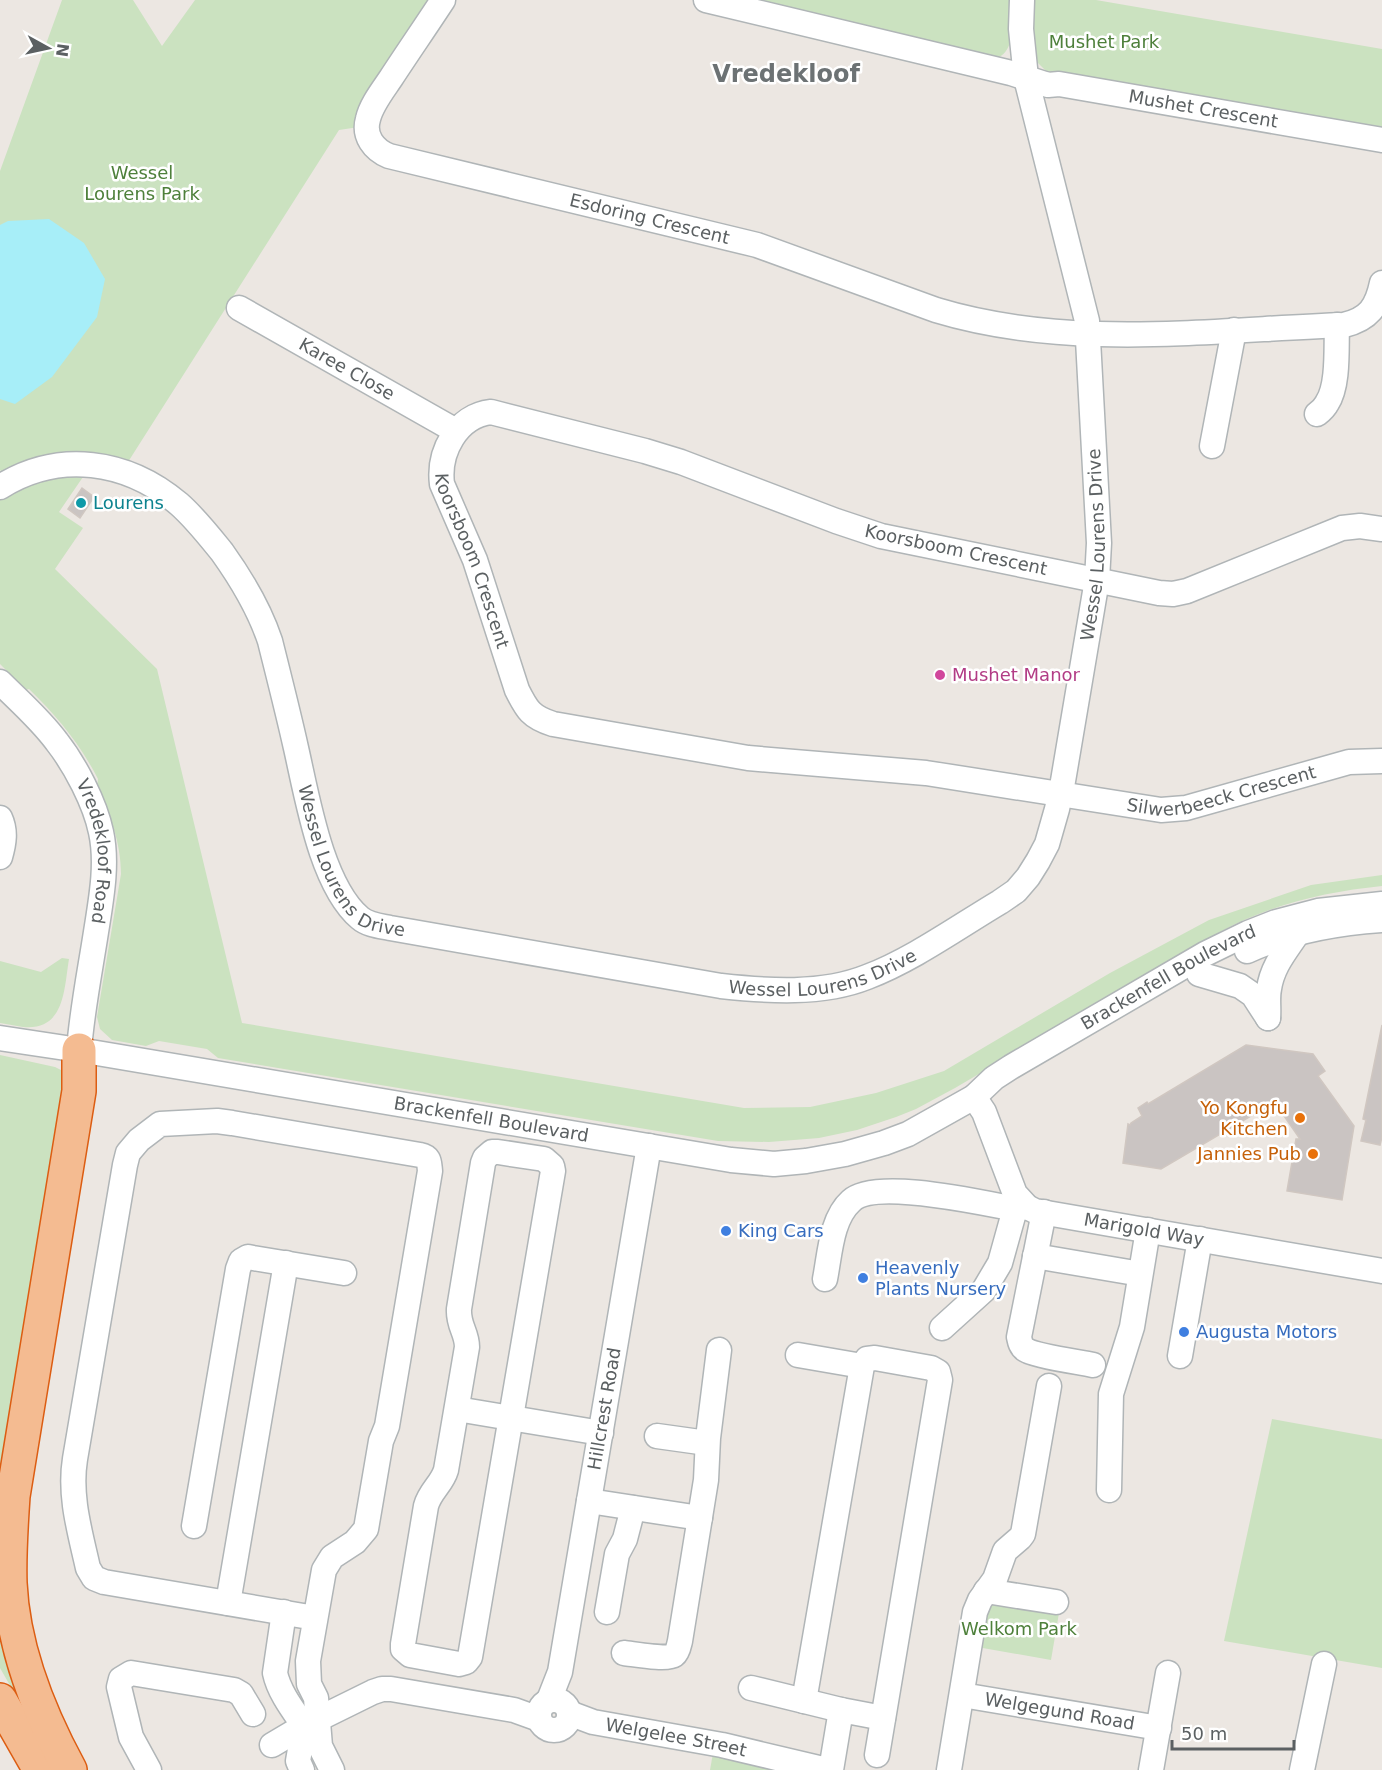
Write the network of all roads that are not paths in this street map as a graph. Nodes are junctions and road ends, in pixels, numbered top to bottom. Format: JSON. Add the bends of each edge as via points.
{"nodes":[{"id":1,"x":443,"y":0,"type":"edge"},
{"id":2,"x":706,"y":0,"type":"edge"},
{"id":3,"x":1022,"y":0,"type":"edge"},
{"id":4,"x":1026,"y":78,"type":"junction"},
{"id":5,"x":1382,"y":140,"type":"edge"},
{"id":6,"x":1382,"y":283,"type":"edge"},
{"id":7,"x":239,"y":308,"type":"dead end"},
{"id":8,"x":1376,"y":313,"type":"edge"},
{"id":9,"x":1337,"y":326,"type":"junction"},
{"id":10,"x":1234,"y":330,"type":"junction"},
{"id":11,"x":1088,"y":334,"type":"junction"},
{"id":12,"x":1317,"y":414,"type":"dead end"},
{"id":13,"x":456,"y":430,"type":"junction"},
{"id":14,"x":1212,"y":446,"type":"dead end"},
{"id":15,"x":0,"y":487,"type":"edge"},
{"id":16,"x":1382,"y":529,"type":"edge"},
{"id":17,"x":1097,"y":580,"type":"junction"},
{"id":18,"x":0,"y":682,"type":"edge"},
{"id":19,"x":1382,"y":761,"type":"edge"},
{"id":20,"x":1061,"y":794,"type":"junction"},
{"id":21,"x":0,"y":818,"type":"edge"},
{"id":22,"x":0,"y":857,"type":"edge"},
{"id":23,"x":1382,"y":904,"type":"edge"},
{"id":24,"x":1382,"y":920,"type":"edge"},
{"id":25,"x":1297,"y":934,"type":"junction"},
{"id":26,"x":1199,"y":974,"type":"junction"},
{"id":27,"x":0,"y":1038,"type":"edge"},
{"id":28,"x":79,"y":1050,"type":"junction"},
{"id":29,"x":974,"y":1097,"type":"junction"},
{"id":30,"x":649,"y":1146,"type":"junction"},
{"id":31,"x":1028,"y":1209,"type":"junction"},
{"id":32,"x":1148,"y":1230,"type":"junction"},
{"id":33,"x":1200,"y":1239,"type":"junction"},
{"id":34,"x":1035,"y":1256,"type":"junction"},
{"id":35,"x":286,"y":1263,"type":"junction"},
{"id":36,"x":1382,"y":1271,"type":"edge"},
{"id":37,"x":1130,"y":1272,"type":"dead end"},
{"id":38,"x":344,"y":1273,"type":"dead end"},
{"id":39,"x":825,"y":1279,"type":"dead end"},
{"id":40,"x":942,"y":1328,"type":"dead end"},
{"id":41,"x":719,"y":1350,"type":"dead end"},
{"id":42,"x":798,"y":1356,"type":"dead end"},
{"id":43,"x":1180,"y":1356,"type":"dead end"},
{"id":44,"x":1093,"y":1365,"type":"dead end"},
{"id":45,"x":862,"y":1366,"type":"junction"},
{"id":46,"x":1049,"y":1386,"type":"dead end"},
{"id":47,"x":456,"y":1409,"type":"junction"},
{"id":48,"x":512,"y":1418,"type":"junction"},
{"id":49,"x":601,"y":1433,"type":"junction"},
{"id":50,"x":657,"y":1436,"type":"dead end"},
{"id":51,"x":707,"y":1443,"type":"junction"},
{"id":52,"x":1109,"y":1490,"type":"dead end"},
{"id":53,"x":589,"y":1501,"type":"junction"},
{"id":54,"x":633,"y":1508,"type":"junction"},
{"id":55,"x":700,"y":1518,"type":"junction"},
{"id":56,"x":194,"y":1526,"type":"dead end"},
{"id":57,"x":986,"y":1591,"type":"junction"},
{"id":58,"x":1056,"y":1602,"type":"dead end"},
{"id":59,"x":228,"y":1603,"type":"junction"},
{"id":60,"x":284,"y":1612,"type":"junction"},
{"id":61,"x":607,"y":1612,"type":"dead end"},
{"id":62,"x":315,"y":1618,"type":"junction"},
{"id":63,"x":624,"y":1653,"type":"dead end"},
{"id":64,"x":1324,"y":1664,"type":"dead end"},
{"id":65,"x":1168,"y":1673,"type":"dead end"},
{"id":66,"x":752,"y":1688,"type":"dead end"},
{"id":67,"x":962,"y":1695,"type":"junction"},
{"id":68,"x":0,"y":1700,"type":"edge"},
{"id":69,"x":804,"y":1701,"type":"junction"},
{"id":70,"x":841,"y":1710,"type":"junction"},
{"id":71,"x":554,"y":1712,"type":"junction"},
{"id":72,"x":253,"y":1714,"type":"dead end"},
{"id":73,"x":313,"y":1714,"type":"junction"},
{"id":74,"x":883,"y":1718,"type":"junction"},
{"id":75,"x":1158,"y":1728,"type":"junction"},
{"id":76,"x":273,"y":1745,"type":"dead end"},
{"id":77,"x":877,"y":1755,"type":"dead end"},
{"id":78,"x":300,"y":1764,"type":"edge"},
{"id":79,"x":40,"y":1770,"type":"edge"},
{"id":80,"x":70,"y":1770,"type":"edge"},
{"id":81,"x":149,"y":1770,"type":"edge"},
{"id":82,"x":332,"y":1770,"type":"edge"},
{"id":83,"x":829,"y":1770,"type":"edge"},
{"id":84,"x":949,"y":1770,"type":"edge"},
{"id":85,"x":1151,"y":1770,"type":"edge"},
{"id":86,"x":1302,"y":1770,"type":"edge"}],
"edges":[{"from":1,"to":11,"type":"street","name":"Esdoring Crescent","via":[[368,118],[367,133],[381,152],[757,245],[962,318]]},
{"from":2,"to":4,"type":"street"},
{"from":3,"to":4,"type":"street","name":"Wessel Lourens Drive"},
{"from":4,"to":5,"type":"street","name":"Mushet Crescent","via":[[1048,85]]},
{"from":4,"to":11,"type":"street","name":"Wessel Lourens Drive"},
{"from":6,"to":8,"type":"street"},
{"from":7,"to":13,"type":"street","name":"Karee Close"},
{"from":8,"to":9,"type":"street"},
{"from":9,"to":10,"type":"street"},
{"from":9,"to":12,"type":"street","via":[[1335,380],[1327,403]]},
{"from":10,"to":11,"type":"street"},
{"from":10,"to":14,"type":"street"},
{"from":11,"to":17,"type":"street","name":"Wessel Lourens Drive","via":[[1099,543]]},
{"from":13,"to":17,"type":"street","name":"Koorsboom Crescent","via":[[484,413],[500,414],[681,462],[881,536]]},
{"from":13,"to":20,"type":"street","name":"Koorsboom Crescent","via":[[442,463],[442,484],[475,560],[517,690],[534,716],[553,724],[748,758],[926,773]]},
{"from":15,"to":20,"type":"street","name":"Wessel Lourens Drive","via":[[53,465],[108,467],[155,487],[206,533],[240,577],[263,618],[326,864],[354,912],[375,925],[721,986],[763,991],[828,987],[890,967],[1016,891],[1047,844]]},
{"from":16,"to":17,"type":"street","via":[[1342,528],[1173,594]]},
{"from":17,"to":20,"type":"street","name":"Wessel Lourens Drive"},
{"from":18,"to":28,"type":"street","name":"Vredekloof Road","via":[[57,741],[74,767],[101,831],[101,898]]},
{"from":19,"to":20,"type":"street","name":"Silwerbeeck Crescent","via":[[1349,762],[1178,809],[1152,809]]},
{"from":21,"to":22,"type":"street","via":[[5,836]]},
{"from":23,"to":29,"type":"street","name":"Brackenfell Boulevard","via":[[1318,911],[1248,933],[1031,1055],[994,1078]]},
{"from":24,"to":25,"type":"street","name":"Brackenfell Boulevard"},
{"from":25,"to":26,"type":"street","name":"Brackenfell Boulevard","via":[[1265,943]]},
{"from":25,"to":26,"type":"street","via":[[1274,970],[1268,990],[1268,1018],[1253,995],[1240,986]]},
{"from":26,"to":29,"type":"street","name":"Brackenfell Boulevard","via":[[1000,1091]]},
{"from":27,"to":28,"type":"street","name":"Brackenfell Boulevard"},
{"from":28,"to":30,"type":"street","name":"Brackenfell Boulevard"},
{"from":28,"to":80,"type":"highway","via":[[79,1089],[13,1496],[9,1548],[14,1623],[23,1660],[40,1708]]},
{"from":29,"to":30,"type":"street","name":"Brackenfell Boulevard","via":[[908,1134],[845,1154],[806,1161],[774,1164],[731,1160]]},
{"from":29,"to":31,"type":"street","via":[[984,1112],[1015,1194]]},
{"from":30,"to":49,"type":"street","name":"Hillcrest Road"},
{"from":31,"to":32,"type":"street","name":"Marigold Way"},
{"from":31,"to":34,"type":"street"},
{"from":31,"to":39,"type":"street","name":"Marigold Way","via":[[905,1192],[861,1194],[843,1209],[834,1230]]},
{"from":31,"to":40,"type":"street","via":[[984,1290]]},
{"from":32,"to":33,"type":"street","name":"Marigold Way"},
{"from":32,"to":52,"type":"street","via":[[1132,1328],[1111,1394]]},
{"from":33,"to":36,"type":"street","name":"Marigold Way"},
{"from":33,"to":43,"type":"street"},
{"from":34,"to":37,"type":"street"},
{"from":34,"to":44,"type":"street","via":[[1020,1343],[1033,1353]]},
{"from":35,"to":38,"type":"street"},
{"from":35,"to":56,"type":"street","via":[[248,1257],[239,1265]]},
{"from":35,"to":59,"type":"street"},
{"from":41,"to":51,"type":"street"},
{"from":42,"to":45,"type":"street"},
{"from":45,"to":69,"type":"street"},
{"from":45,"to":74,"type":"street","via":[[867,1359],[875,1358],[931,1368],[938,1372],[940,1380]]},
{"from":46,"to":57,"type":"street","via":[[1025,1529],[1007,1548]]},
{"from":47,"to":48,"type":"street"},
{"from":47,"to":48,"type":"street","via":[[444,1477],[426,1506],[403,1649],[410,1655],[459,1664],[470,1658]]},
{"from":47,"to":48,"type":"street","via":[[467,1342],[459,1322],[459,1309],[485,1158],[498,1152],[544,1159],[554,1171]]},
{"from":48,"to":49,"type":"street"},
{"from":49,"to":53,"type":"street","name":"Hillcrest Road"},
{"from":50,"to":51,"type":"street"},
{"from":51,"to":55,"type":"street"},
{"from":53,"to":54,"type":"street"},
{"from":53,"to":71,"type":"street","name":"Hillcrest Road"},
{"from":54,"to":55,"type":"street"},
{"from":54,"to":61,"type":"street","via":[[625,1539],[616,1554]]},
{"from":55,"to":63,"type":"street","via":[[675,1653],[664,1657]]},
{"from":57,"to":58,"type":"street"},
{"from":57,"to":67,"type":"street","via":[[975,1612]]},
{"from":59,"to":60,"type":"street"},
{"from":59,"to":62,"type":"street","via":[[94,1578],[88,1568],[74,1500],[73,1474],[125,1165],[128,1153],[139,1140],[160,1124],[232,1123],[426,1156],[429,1161],[387,1426],[367,1523],[359,1538],[326,1565]]},
{"from":60,"to":62,"type":"street"},
{"from":60,"to":73,"type":"street","via":[[274,1673],[289,1704]]},
{"from":62,"to":73,"type":"street","via":[[307,1673]]},
{"from":64,"to":86,"type":"street"},
{"from":65,"to":75,"type":"street","name":"Welgegund Road"},
{"from":66,"to":69,"type":"street"},
{"from":67,"to":75,"type":"street","name":"Welgegund Road"},
{"from":67,"to":84,"type":"street"},
{"from":68,"to":79,"type":"highway"},
{"from":69,"to":70,"type":"street"},
{"from":70,"to":74,"type":"street"},
{"from":70,"to":83,"type":"street"},
{"from":71,"to":73,"type":"street","name":"Welgelee Street","via":[[514,1710],[382,1689]]},
{"from":71,"to":83,"type":"street","name":"Welgelee Street"},
{"from":72,"to":81,"type":"street","via":[[241,1694],[234,1690],[127,1674],[119,1687],[131,1737]]},
{"from":73,"to":76,"type":"street","name":"Welgelee Street"},
{"from":73,"to":78,"type":"street"},
{"from":73,"to":82,"type":"street","via":[[320,1746]]},
{"from":74,"to":77,"type":"street"},
{"from":75,"to":85,"type":"street","name":"Welgegund Road"}]}
